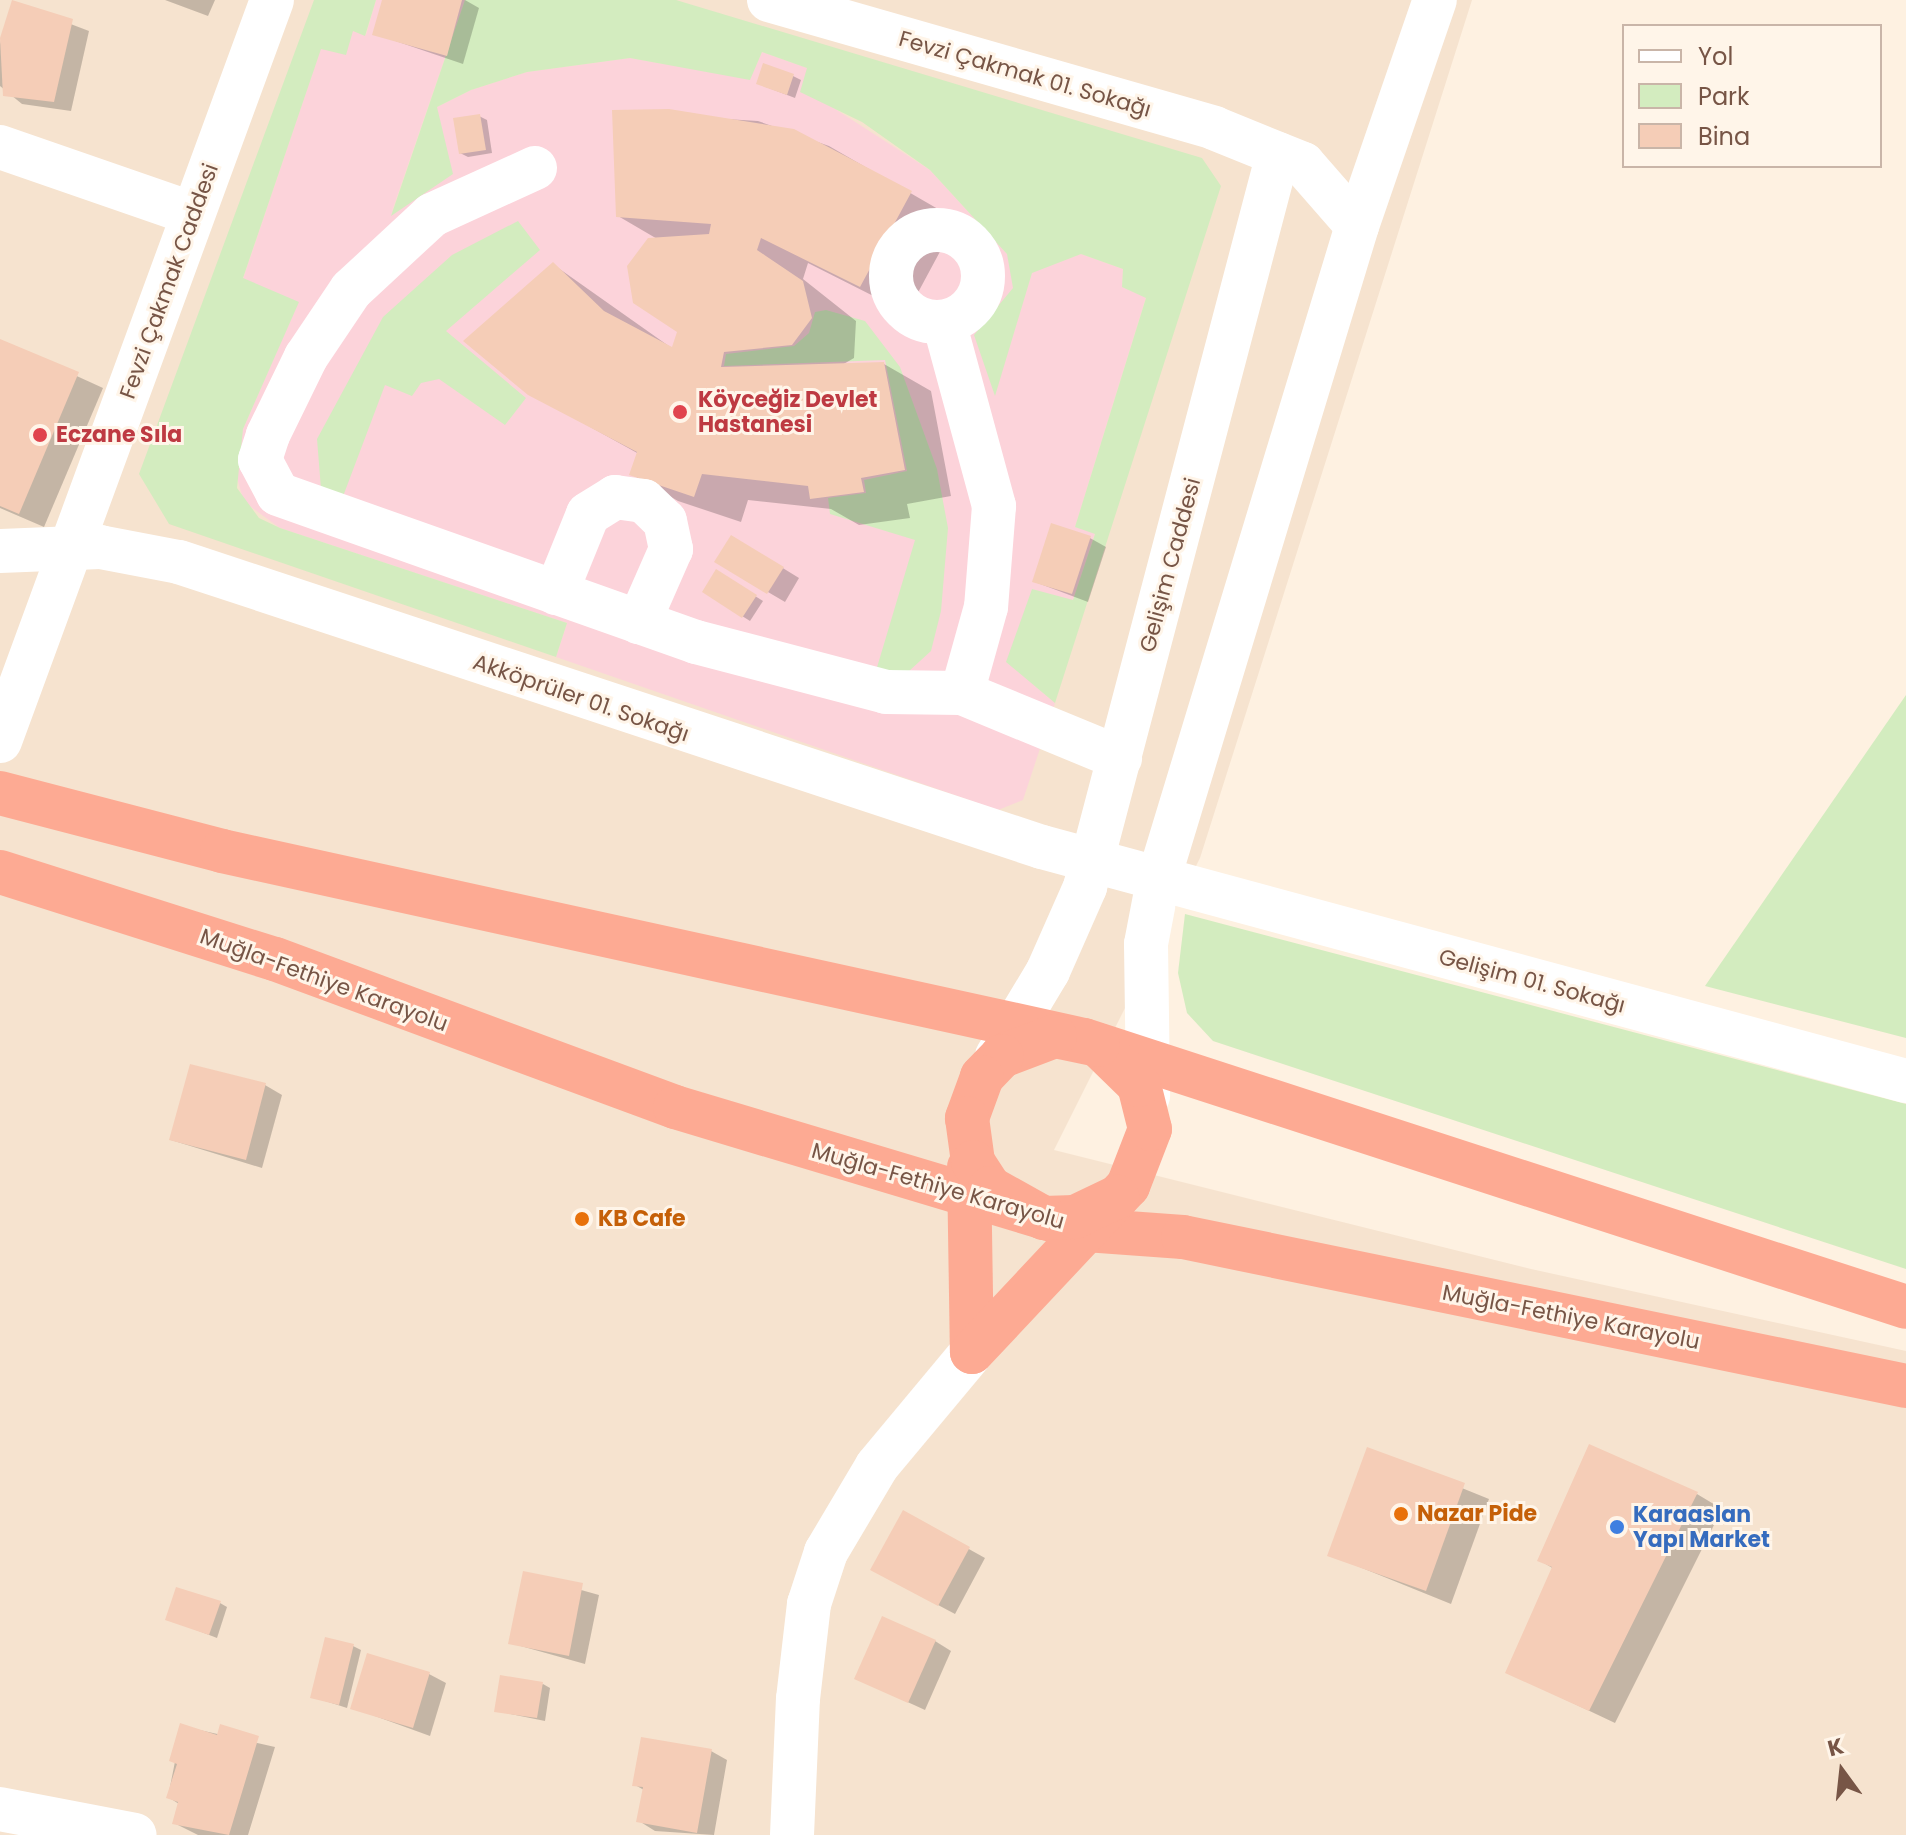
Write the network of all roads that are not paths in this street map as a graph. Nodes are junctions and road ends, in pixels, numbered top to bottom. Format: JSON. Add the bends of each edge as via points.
{"nodes":[{"id":1,"x":272,"y":0,"type":"edge"},
{"id":2,"x":769,"y":0,"type":"edge"},
{"id":3,"x":1435,"y":0,"type":"edge"},
{"id":4,"x":0,"y":147,"type":"edge"},
{"id":5,"x":1278,"y":154,"type":"junction"},
{"id":6,"x":535,"y":168,"type":"dead end"},
{"id":7,"x":193,"y":214,"type":"junction"},
{"id":8,"x":1357,"y":226,"type":"junction"},
{"id":9,"x":944,"y":322,"type":"dead end"},
{"id":10,"x":71,"y":548,"type":"junction"},
{"id":11,"x":0,"y":551,"type":"edge"},
{"id":12,"x":556,"y":593,"type":"junction"},
{"id":13,"x":639,"y":622,"type":"junction"},
{"id":14,"x":962,"y":693,"type":"junction"},
{"id":15,"x":0,"y":741,"type":"edge"},
{"id":16,"x":1120,"y":758,"type":"junction"},
{"id":17,"x":0,"y":793,"type":"edge"},
{"id":18,"x":1092,"y":862,"type":"junction"},
{"id":19,"x":0,"y":872,"type":"edge"},
{"id":20,"x":1158,"y":881,"type":"junction"},
{"id":21,"x":1015,"y":1025,"type":"junction"},
{"id":22,"x":1084,"y":1040,"type":"junction"},
{"id":23,"x":1148,"y":1061,"type":"junction"},
{"id":24,"x":991,"y":1066,"type":"junction"},
{"id":25,"x":1906,"y":1081,"type":"edge"},
{"id":26,"x":1149,"y":1113,"type":"junction"},
{"id":27,"x":969,"y":1147,"type":"junction"},
{"id":28,"x":970,"y":1196,"type":"junction"},
{"id":29,"x":1117,"y":1197,"type":"junction"},
{"id":30,"x":1029,"y":1214,"type":"junction"},
{"id":31,"x":1086,"y":1230,"type":"junction"},
{"id":32,"x":1906,"y":1307,"type":"edge"},
{"id":33,"x":972,"y":1352,"type":"junction"},
{"id":34,"x":1906,"y":1386,"type":"edge"},
{"id":35,"x":0,"y":1809,"type":"edge"},
{"id":36,"x":135,"y":1835,"type":"edge"},
{"id":37,"x":792,"y":1835,"type":"edge"}],
"edges":[{"from":1,"to":7,"type":"street","name":"Fevzi Çakmak Caddesi"},
{"from":2,"to":5,"type":"street","name":"Fevzi Çakmak 01. Sokağı"},
{"from":3,"to":8,"type":"street"},
{"from":4,"to":7,"type":"street"},
{"from":5,"to":8,"type":"street","via":[[1303,164]]},
{"from":5,"to":16,"type":"street","name":"Gelişim Caddesi"},
{"from":6,"to":12,"type":"street","via":[[432,215],[373,267],[306,357],[260,460],[278,494]]},
{"from":7,"to":10,"type":"street","name":"Fevzi Çakmak Caddesi"},
{"from":8,"to":20,"type":"street"},
{"from":9,"to":14,"type":"street","via":[[994,506],[986,607]]},
{"from":10,"to":11,"type":"street","name":"Akköprüler 01. Sokağı"},
{"from":10,"to":15,"type":"street","name":"Fevzi Çakmak Caddesi"},
{"from":10,"to":18,"type":"street","name":"Akköprüler 01. Sokağı","via":[[179,562],[856,791]]},
{"from":12,"to":13,"type":"street"},
{"from":12,"to":13,"type":"street","via":[[588,514],[615,497],[644,501],[665,521],[671,549]]},
{"from":13,"to":14,"type":"street","via":[[851,685]]},
{"from":14,"to":16,"type":"street"},
{"from":16,"to":18,"type":"street","name":"Gelişim Caddesi"},
{"from":17,"to":21,"type":"highway","via":[[222,851]]},
{"from":18,"to":20,"type":"street","name":"Akköprüler 01. Sokağı"},
{"from":18,"to":21,"type":"street","name":"Gelişim Caddesi","via":[[1069,930]]},
{"from":19,"to":28,"type":"highway","name":"Muğla-Fethiye Karayolu","via":[[275,959],[675,1107]]},
{"from":20,"to":23,"type":"street","via":[[1146,944]]},
{"from":20,"to":25,"type":"street","name":"Gelişim 01. Sokağı"},
{"from":21,"to":22,"type":"highway"},
{"from":21,"to":24,"type":"street","name":"Gelişim Caddesi"},
{"from":22,"to":23,"type":"highway"},
{"from":22,"to":24,"type":"highway","via":[[1027,1042]]},
{"from":22,"to":26,"type":"highway","via":[[1122,1062]]},
{"from":23,"to":26,"type":"street"},
{"from":23,"to":32,"type":"highway"},
{"from":24,"to":27,"type":"highway","via":[[970,1103]]},
{"from":26,"to":29,"type":"highway","via":[[1144,1159]]},
{"from":27,"to":28,"type":"highway"},
{"from":27,"to":30,"type":"highway","via":[[990,1188]]},
{"from":28,"to":30,"type":"highway","name":"Muğla-Fethiye Karayolu"},
{"from":28,"to":33,"type":"highway"},
{"from":29,"to":30,"type":"highway","via":[[1075,1217]]},
{"from":29,"to":31,"type":"highway"},
{"from":30,"to":31,"type":"highway","name":"Muğla-Fethiye Karayolu"},
{"from":31,"to":33,"type":"highway"},
{"from":31,"to":34,"type":"highway","name":"Muğla-Fethiye Karayolu","via":[[1183,1237]]},
{"from":33,"to":37,"type":"street","via":[[877,1466],[826,1552],[809,1604]]},
{"from":35,"to":36,"type":"street"}]}
